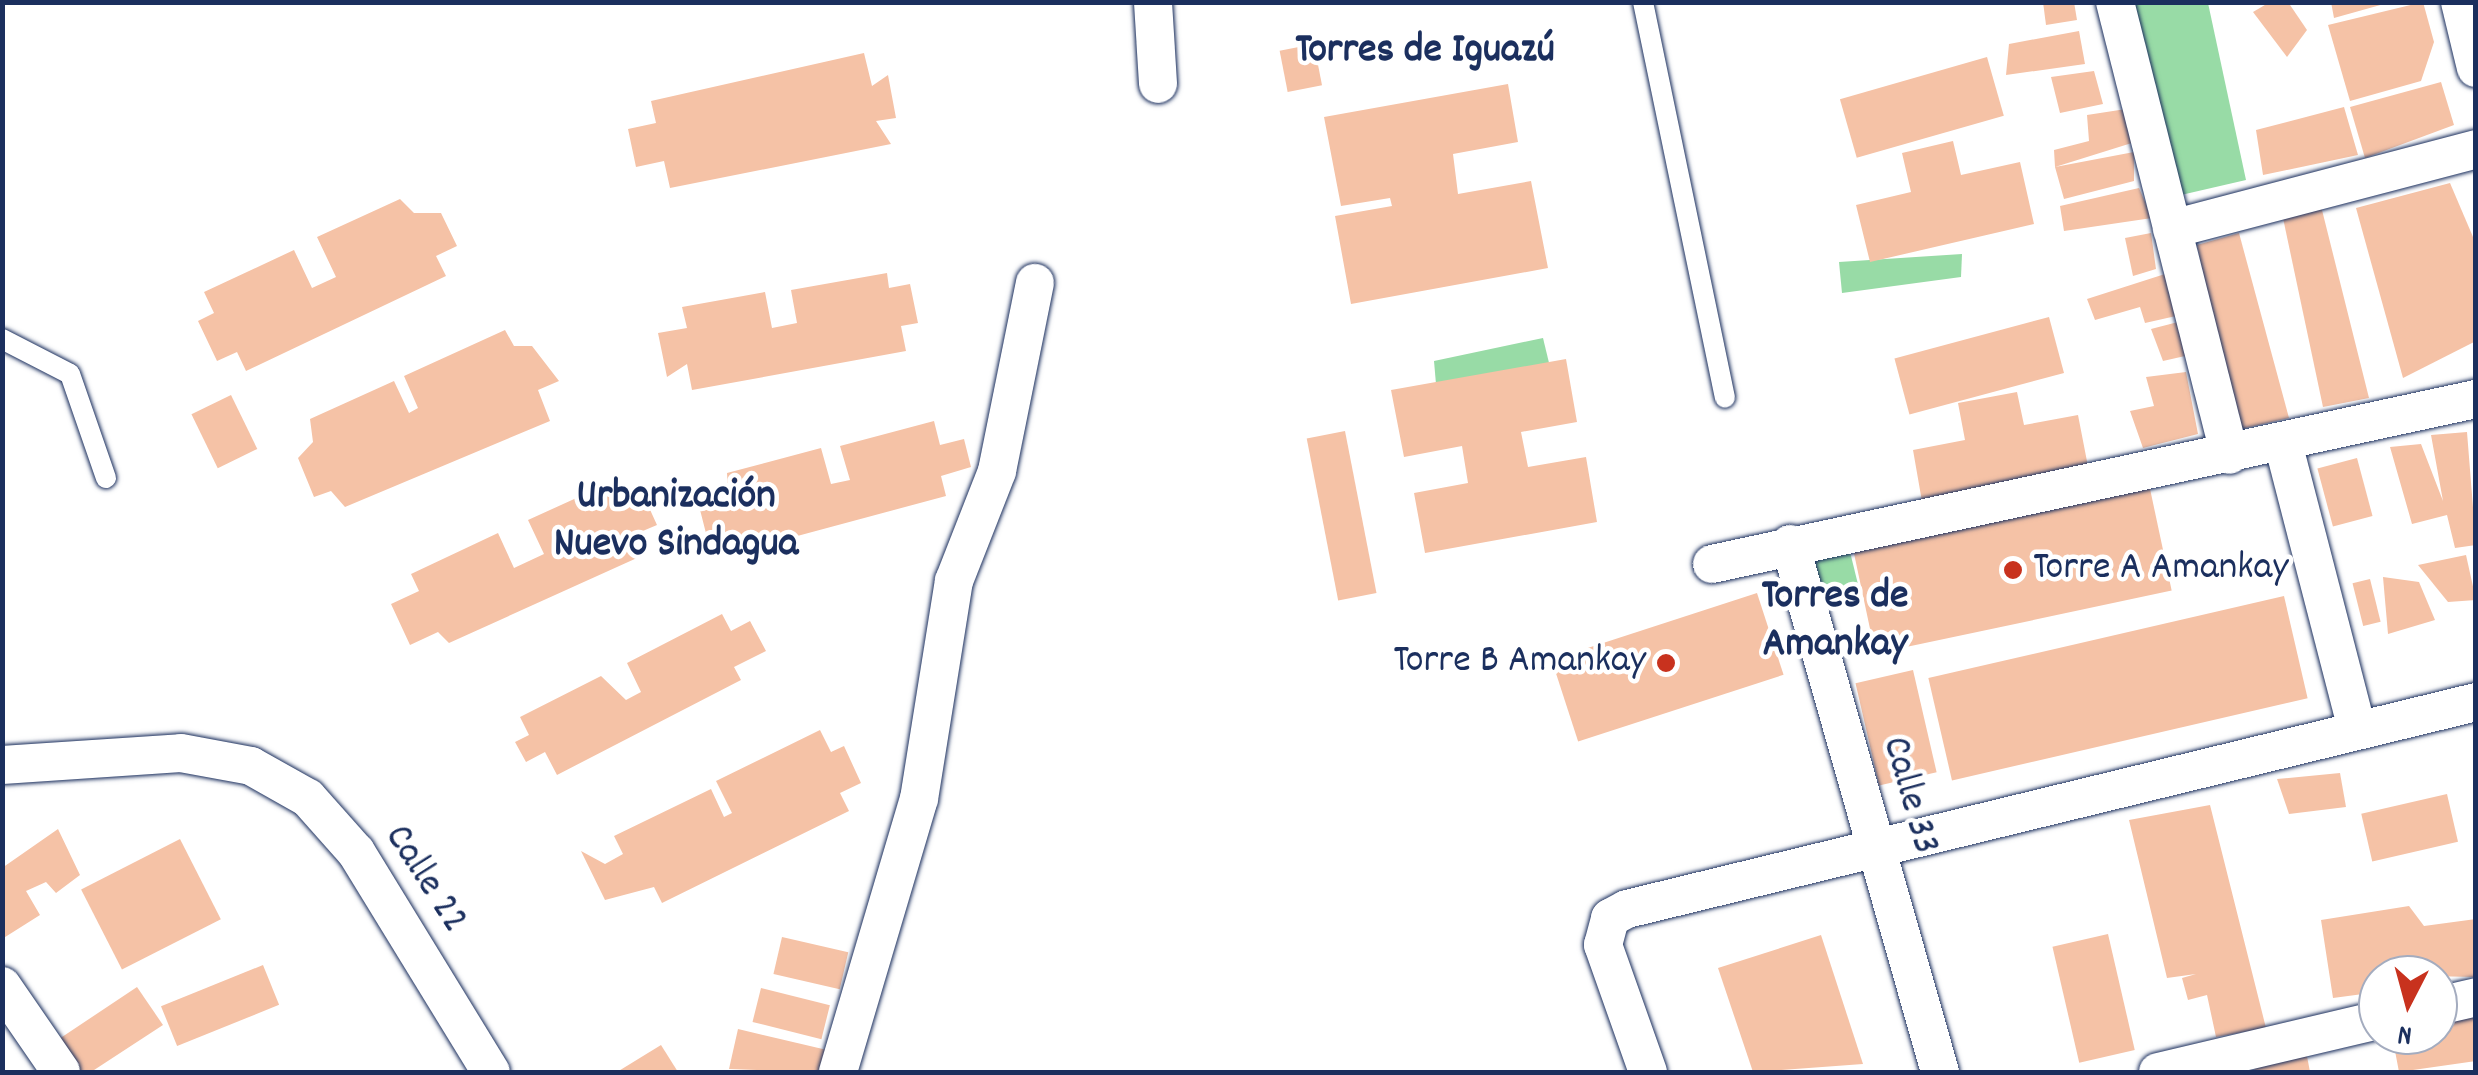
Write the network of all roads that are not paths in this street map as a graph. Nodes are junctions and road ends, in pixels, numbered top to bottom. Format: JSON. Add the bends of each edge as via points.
{"nodes":[{"id":1,"x":1153,"y":2,"type":"edge"},
{"id":2,"x":1643,"y":2,"type":"edge"},
{"id":3,"x":2115,"y":2,"type":"edge"},
{"id":4,"x":2460,"y":2,"type":"edge"},
{"id":5,"x":2476,"y":68,"type":"edge"},
{"id":6,"x":1158,"y":84,"type":"dead end"},
{"id":7,"x":2476,"y":149,"type":"edge"},
{"id":8,"x":2172,"y":230,"type":"junction"},
{"id":9,"x":1035,"y":284,"type":"dead end"},
{"id":10,"x":2,"y":339,"type":"edge"},
{"id":11,"x":1725,"y":398,"type":"dead end"},
{"id":12,"x":2476,"y":400,"type":"edge"},
{"id":13,"x":2283,"y":443,"type":"junction"},
{"id":14,"x":2230,"y":455,"type":"junction"},
{"id":15,"x":106,"y":478,"type":"dead end"},
{"id":16,"x":1790,"y":544,"type":"junction"},
{"id":17,"x":1712,"y":564,"type":"dead end"},
{"id":18,"x":2476,"y":702,"type":"edge"},
{"id":19,"x":2358,"y":730,"type":"junction"},
{"id":20,"x":2,"y":765,"type":"edge"},
{"id":21,"x":1875,"y":845,"type":"junction"},
{"id":22,"x":2,"y":986,"type":"edge"},
{"id":23,"x":2358,"y":1025,"type":"edge"},
{"id":24,"x":61,"y":1072,"type":"edge"},
{"id":25,"x":491,"y":1072,"type":"edge"},
{"id":26,"x":838,"y":1072,"type":"edge"},
{"id":27,"x":1648,"y":1072,"type":"edge"},
{"id":28,"x":1940,"y":1072,"type":"edge"},
{"id":29,"x":2158,"y":1072,"type":"edge"}],
"edges":[{"from":1,"to":6,"type":"street"},
{"from":2,"to":11,"type":"lane"},
{"from":3,"to":8,"type":"street"},
{"from":4,"to":5,"type":"street"},
{"from":7,"to":8,"type":"street"},
{"from":8,"to":14,"type":"street"},
{"from":9,"to":26,"type":"street","via":[[997,471],[954,581],[918,799]]},
{"from":10,"to":15,"type":"lane","via":[[70,374]]},
{"from":12,"to":13,"type":"street"},
{"from":13,"to":14,"type":"street"},
{"from":13,"to":19,"type":"street"},
{"from":14,"to":16,"type":"street"},
{"from":16,"to":17,"type":"street"},
{"from":16,"to":21,"type":"street","name":"Calle 33"},
{"from":18,"to":19,"type":"street"},
{"from":19,"to":21,"type":"street"},
{"from":20,"to":25,"type":"street","name":"Calle 22","via":[[181,752],[251,766],[308,798],[356,852]]},
{"from":21,"to":27,"type":"street","via":[[1610,918],[1604,945]]},
{"from":21,"to":28,"type":"street","name":"Calle 33"},
{"from":22,"to":24,"type":"street"},
{"from":23,"to":29,"type":"street"}]}
